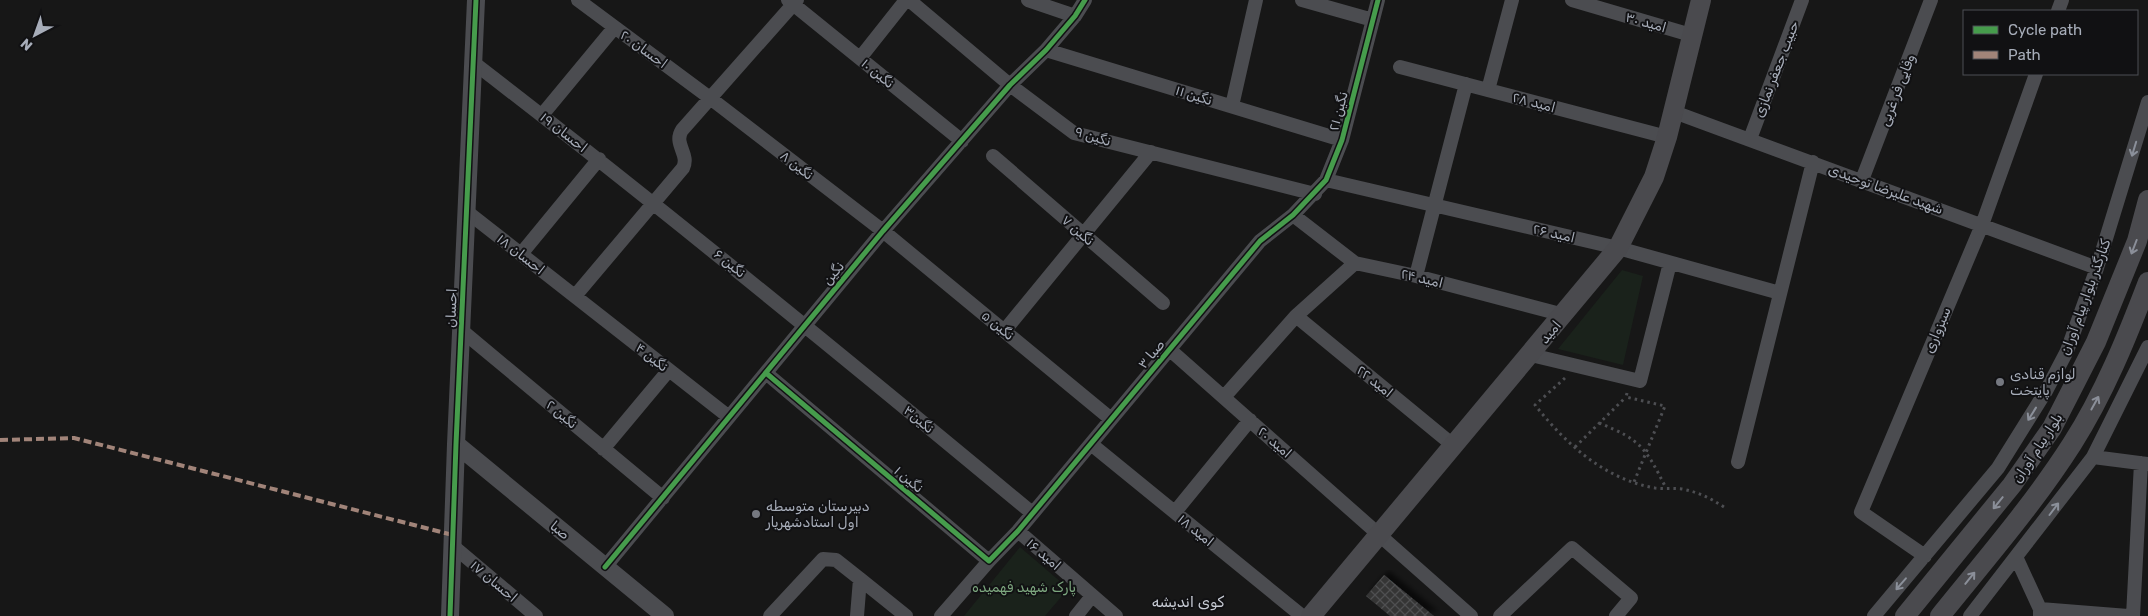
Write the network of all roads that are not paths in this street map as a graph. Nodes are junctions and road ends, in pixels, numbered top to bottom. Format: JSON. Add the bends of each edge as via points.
{"nodes":[{"id":1,"x":476,"y":0,"type":"edge"},
{"id":2,"x":578,"y":0,"type":"edge"},
{"id":3,"x":908,"y":0,"type":"edge"},
{"id":4,"x":1028,"y":0,"type":"edge"},
{"id":5,"x":1085,"y":0,"type":"edge"},
{"id":6,"x":1256,"y":0,"type":"edge"},
{"id":7,"x":1302,"y":0,"type":"edge"},
{"id":8,"x":1378,"y":0,"type":"edge"},
{"id":9,"x":1512,"y":0,"type":"edge"},
{"id":10,"x":1572,"y":0,"type":"edge"},
{"id":11,"x":1701,"y":0,"type":"edge"},
{"id":12,"x":1802,"y":0,"type":"edge"},
{"id":13,"x":1931,"y":0,"type":"edge"},
{"id":14,"x":793,"y":1,"type":"edge"},
{"id":15,"x":1075,"y":16,"type":"junction"},
{"id":16,"x":1373,"y":20,"type":"junction"},
{"id":17,"x":614,"y":28,"type":"junction"},
{"id":18,"x":1691,"y":35,"type":"junction"},
{"id":19,"x":1046,"y":50,"type":"junction"},
{"id":20,"x":860,"y":58,"type":"junction"},
{"id":21,"x":474,"y":63,"type":"junction"},
{"id":22,"x":1400,"y":67,"type":"dead end"},
{"id":23,"x":2036,"y":75,"type":"edge"},
{"id":24,"x":1466,"y":84,"type":"junction"},
{"id":25,"x":1010,"y":85,"type":"junction"},
{"id":26,"x":1488,"y":90,"type":"junction"},
{"id":27,"x":710,"y":98,"type":"junction"},
{"id":28,"x":2148,"y":102,"type":"edge"},
{"id":29,"x":1232,"y":106,"type":"junction"},
{"id":30,"x":1674,"y":112,"type":"junction"},
{"id":31,"x":542,"y":115,"type":"junction"},
{"id":32,"x":1667,"y":137,"type":"junction"},
{"id":33,"x":1750,"y":139,"type":"junction"},
{"id":34,"x":1342,"y":140,"type":"junction"},
{"id":35,"x":962,"y":141,"type":"junction"},
{"id":36,"x":1151,"y":152,"type":"junction"},
{"id":37,"x":992,"y":156,"type":"dead end"},
{"id":38,"x":599,"y":159,"type":"junction"},
{"id":39,"x":1813,"y":162,"type":"junction"},
{"id":40,"x":1326,"y":180,"type":"junction"},
{"id":41,"x":1862,"y":180,"type":"junction"},
{"id":42,"x":1315,"y":194,"type":"junction"},
{"id":43,"x":2148,"y":200,"type":"edge"},
{"id":44,"x":654,"y":202,"type":"junction"},
{"id":45,"x":1434,"y":205,"type":"junction"},
{"id":46,"x":466,"y":211,"type":"junction"},
{"id":47,"x":1293,"y":215,"type":"junction"},
{"id":48,"x":1982,"y":225,"type":"junction"},
{"id":49,"x":883,"y":232,"type":"junction"},
{"id":50,"x":1083,"y":235,"type":"junction"},
{"id":51,"x":1618,"y":248,"type":"junction"},
{"id":52,"x":521,"y":254,"type":"junction"},
{"id":53,"x":1670,"y":262,"type":"junction"},
{"id":54,"x":1355,"y":263,"type":"junction"},
{"id":55,"x":2097,"y":268,"type":"junction"},
{"id":56,"x":1416,"y":276,"type":"junction"},
{"id":57,"x":2148,"y":282,"type":"edge"},
{"id":58,"x":1780,"y":294,"type":"junction"},
{"id":59,"x":575,"y":296,"type":"junction"},
{"id":60,"x":1162,"y":303,"type":"dead end"},
{"id":61,"x":1564,"y":315,"type":"junction"},
{"id":62,"x":1296,"y":316,"type":"junction"},
{"id":63,"x":805,"y":324,"type":"junction"},
{"id":64,"x":461,"y":330,"type":"junction"},
{"id":65,"x":1005,"y":330,"type":"junction"},
{"id":66,"x":2148,"y":347,"type":"edge"},
{"id":67,"x":1170,"y":349,"type":"junction"},
{"id":68,"x":1530,"y":354,"type":"junction"},
{"id":69,"x":669,"y":370,"type":"junction"},
{"id":70,"x":766,"y":373,"type":"junction"},
{"id":71,"x":1224,"y":397,"type":"junction"},
{"id":72,"x":730,"y":417,"type":"junction"},
{"id":73,"x":1111,"y":418,"type":"junction"},
{"id":74,"x":1250,"y":420,"type":"junction"},
{"id":75,"x":456,"y":444,"type":"junction"},
{"id":76,"x":1091,"y":444,"type":"junction"},
{"id":77,"x":1454,"y":446,"type":"junction"},
{"id":78,"x":603,"y":449,"type":"junction"},
{"id":79,"x":2093,"y":457,"type":"junction"},
{"id":80,"x":1738,"y":462,"type":"dead end"},
{"id":81,"x":2144,"y":463,"type":"edge"},
{"id":82,"x":662,"y":498,"type":"junction"},
{"id":83,"x":1175,"y":512,"type":"junction"},
{"id":84,"x":1032,"y":514,"type":"junction"},
{"id":85,"x":1018,"y":530,"type":"junction"},
{"id":86,"x":1380,"y":534,"type":"junction"},
{"id":87,"x":453,"y":546,"type":"junction"},
{"id":88,"x":1925,"y":556,"type":"junction"},
{"id":89,"x":2017,"y":559,"type":"junction"},
{"id":90,"x":989,"y":561,"type":"junction"},
{"id":91,"x":606,"y":567,"type":"junction"},
{"id":92,"x":860,"y":579,"type":"junction"},
{"id":93,"x":1092,"y":596,"type":"junction"},
{"id":94,"x":2040,"y":612,"type":"edge"},
{"id":95,"x":943,"y":615,"type":"edge"},
{"id":96,"x":450,"y":616,"type":"edge"},
{"id":97,"x":536,"y":616,"type":"edge"},
{"id":98,"x":665,"y":616,"type":"edge"},
{"id":99,"x":770,"y":616,"type":"edge"},
{"id":100,"x":857,"y":616,"type":"edge"},
{"id":101,"x":906,"y":616,"type":"edge"},
{"id":102,"x":1076,"y":616,"type":"edge"},
{"id":103,"x":1116,"y":616,"type":"edge"},
{"id":104,"x":1302,"y":616,"type":"edge"},
{"id":105,"x":1311,"y":616,"type":"edge"},
{"id":106,"x":1471,"y":616,"type":"edge"},
{"id":107,"x":1500,"y":616,"type":"edge"},
{"id":108,"x":1616,"y":616,"type":"edge"},
{"id":109,"x":1874,"y":616,"type":"edge"},
{"id":110,"x":1906,"y":616,"type":"edge"},
{"id":111,"x":1940,"y":616,"type":"edge"},
{"id":112,"x":1970,"y":616,"type":"edge"},
{"id":113,"x":2128,"y":616,"type":"edge"},
{"id":114,"x":2132,"y":616,"type":"edge"}],
"edges":[{"from":1,"to":21,"type":"street","name":"احسان"},
{"from":2,"to":17,"type":"street","name":"احسان ۲۰"},
{"from":3,"to":20,"type":"street"},
{"from":3,"to":25,"type":"street","name":"نگین ۹"},
{"from":4,"to":15,"type":"street"},
{"from":5,"to":15,"type":"street","name":"نگین"},
{"from":6,"to":29,"type":"street"},
{"from":7,"to":16,"type":"street"},
{"from":8,"to":16,"type":"street","name":"نگین ۲۱"},
{"from":9,"to":26,"type":"street"},
{"from":10,"to":18,"type":"street","name":"امید ۳۰"},
{"from":11,"to":18,"type":"main road","name":"امید"},
{"from":12,"to":33,"type":"street","name":"حبیب جعفر نمازی"},
{"from":13,"to":41,"type":"street","name":"وفایی فر غربی"},
{"from":14,"to":20,"type":"street","name":"نگین ۱۰"},
{"from":14,"to":27,"type":"street"},
{"from":15,"to":19,"type":"street","name":"نگین"},
{"from":16,"to":34,"type":"street","name":"نگین ۲۱"},
{"from":17,"to":27,"type":"street","name":"احسان ۲۰"},
{"from":17,"to":31,"type":"street"},
{"from":18,"to":30,"type":"main road","name":"امید"},
{"from":19,"to":25,"type":"street","name":"نگین"},
{"from":19,"to":29,"type":"street","name":"نگین ۱۱"},
{"from":20,"to":35,"type":"street","name":"نگین ۱۰"},
{"from":21,"to":31,"type":"street","name":"احسان ۱۹"},
{"from":21,"to":46,"type":"street","name":"احسان"},
{"from":22,"to":24,"type":"street","name":"امید ۲۸"},
{"from":23,"to":48,"type":"street","name":"سبزواری"},
{"from":24,"to":26,"type":"street","name":"امید ۲۸"},
{"from":24,"to":45,"type":"street"},
{"from":25,"to":35,"type":"street","name":"نگین"},
{"from":25,"to":36,"type":"street","name":"نگین ۹","via":[[1074,133]]},
{"from":26,"to":32,"type":"street","name":"امید ۲۸"},
{"from":27,"to":44,"type":"street","via":[[678,136],[686,163]]},
{"from":27,"to":49,"type":"street","name":"نگین ۸"},
{"from":28,"to":55,"type":"street","name":"کنارگذر بلوار پیام آوران","one_way":true},
{"from":29,"to":34,"type":"street","name":"نگین ۱۱"},
{"from":30,"to":32,"type":"main road","name":"امید"},
{"from":30,"to":33,"type":"street","name":"شهید علیرضا توحیدی"},
{"from":31,"to":38,"type":"street","name":"احسان ۱۹"},
{"from":32,"to":51,"type":"main road","name":"امید","via":[[1654,177]]},
{"from":33,"to":39,"type":"street","name":"شهید علیرضا توحیدی"},
{"from":34,"to":40,"type":"street","name":"نگین ۲۱"},
{"from":35,"to":49,"type":"street","name":"نگین"},
{"from":36,"to":42,"type":"street","name":"نگین ۹"},
{"from":36,"to":50,"type":"street"},
{"from":37,"to":50,"type":"street","name":"نگین ۷"},
{"from":38,"to":44,"type":"street","name":"احسان ۱۹"},
{"from":38,"to":52,"type":"street"},
{"from":39,"to":41,"type":"street","name":"شهید علیرضا توحیدی"},
{"from":39,"to":58,"type":"street"},
{"from":40,"to":42,"type":"street","name":"نگین ۲۱"},
{"from":40,"to":45,"type":"street","name":"امید ۲۶"},
{"from":41,"to":48,"type":"street","name":"شهید علیرضا توحیدی"},
{"from":42,"to":47,"type":"street","name":"نگین ۲۱"},
{"from":43,"to":110,"type":"main road","name":"بلوار پیام آوران","one_way":true,"via":[[2137,241],[2096,342],[2052,428],[2012,485]]},
{"from":44,"to":59,"type":"street"},
{"from":44,"to":63,"type":"street","name":"نگین ۶"},
{"from":45,"to":51,"type":"street","name":"امید ۲۶"},
{"from":45,"to":56,"type":"street"},
{"from":46,"to":52,"type":"street","name":"احسان ۱۸"},
{"from":46,"to":64,"type":"street","name":"احسان"},
{"from":47,"to":54,"type":"street","name":"امید ۲۴"},
{"from":47,"to":67,"type":"street","name":"صبا ۳","via":[[1260,241]]},
{"from":48,"to":55,"type":"street","name":"شهید علیرضا توحیدی"},
{"from":48,"to":88,"type":"street","name":"سبزواری","via":[[1861,512]]},
{"from":49,"to":63,"type":"street","name":"نگین"},
{"from":49,"to":65,"type":"street","name":"نگین ۵"},
{"from":50,"to":60,"type":"street","name":"نگین ۷"},
{"from":50,"to":65,"type":"street"},
{"from":51,"to":53,"type":"street","name":"امید ۲۶"},
{"from":51,"to":61,"type":"main road","name":"امید"},
{"from":52,"to":59,"type":"street","name":"احسان ۱۸"},
{"from":53,"to":58,"type":"street","name":"امید ۲۶"},
{"from":53,"to":68,"type":"street","via":[[1640,382]]},
{"from":54,"to":56,"type":"street","name":"امید ۲۴"},
{"from":54,"to":62,"type":"street"},
{"from":55,"to":88,"type":"street","name":"کنارگذر بلوار پیام آوران","one_way":true,"via":[[2067,351],[2046,391],[1998,468]]},
{"from":56,"to":61,"type":"street","name":"امید ۲۴"},
{"from":111,"to":57,"type":"main road","name":"بلوار پیام آوران","one_way":true,"via":[[2032,502],[2073,443],[2102,391]]},
{"from":58,"to":80,"type":"street"},
{"from":59,"to":69,"type":"street","name":"نگین ۴"},
{"from":61,"to":68,"type":"main road","name":"امید"},
{"from":62,"to":71,"type":"street"},
{"from":62,"to":77,"type":"street","name":"امید ۲۲"},
{"from":63,"to":70,"type":"street","name":"نگین"},
{"from":63,"to":84,"type":"street","name":"نگین۳"},
{"from":64,"to":75,"type":"street","name":"احسان"},
{"from":64,"to":78,"type":"street","name":"نگین ۲"},
{"from":65,"to":73,"type":"street","name":"نگین ۵"},
{"from":66,"to":79,"type":"street"},
{"from":67,"to":71,"type":"street","name":"امید ۲۰"},
{"from":67,"to":73,"type":"street","name":"صبا ۳"},
{"from":68,"to":77,"type":"main road","name":"امید"},
{"from":69,"to":72,"type":"street","name":"نگین ۴"},
{"from":69,"to":78,"type":"street"},
{"from":70,"to":72,"type":"street","name":"نگین"},
{"from":70,"to":90,"type":"street","name":"نگین ۱"},
{"from":71,"to":74,"type":"street","name":"امید ۲۰"},
{"from":72,"to":82,"type":"street","name":"نگین"},
{"from":73,"to":76,"type":"street","name":"صبا ۳"},
{"from":74,"to":83,"type":"street"},
{"from":74,"to":86,"type":"street","name":"امید ۲۰"},
{"from":75,"to":87,"type":"street","name":"احسان"},
{"from":75,"to":91,"type":"street","name":"صبا"},
{"from":76,"to":83,"type":"street","name":"امید ۱۸"},
{"from":76,"to":84,"type":"street","name":"صبا ۳"},
{"from":77,"to":86,"type":"main road","name":"امید"},
{"from":78,"to":82,"type":"street","name":"نگین ۲"},
{"from":79,"to":81,"type":"street"},
{"from":89,"to":79,"type":"street","one_way":true},
{"from":81,"to":114,"type":"street"},
{"from":82,"to":91,"type":"street","name":"نگین"},
{"from":83,"to":104,"type":"street","name":"امید ۱۸"},
{"from":84,"to":85,"type":"street"},
{"from":85,"to":90,"type":"street"},
{"from":85,"to":93,"type":"street","name":"امید ۱۶"},
{"from":86,"to":105,"type":"main road","name":"امید"},
{"from":86,"to":106,"type":"street","name":"امید ۲۰"},
{"from":87,"to":96,"type":"street","name":"احسان"},
{"from":87,"to":97,"type":"street","name":"احسان ۱۷"},
{"from":88,"to":109,"type":"street","name":"کنارگذر بلوار پیام آوران","one_way":true},
{"from":89,"to":94,"type":"street"},
{"from":89,"to":112,"type":"street"},
{"from":90,"to":95,"type":"street"},
{"from":91,"to":98,"type":"street","name":"صبا"},
{"from":92,"to":99,"type":"street","via":[[836,560],[823,558]]},
{"from":92,"to":100,"type":"street"},
{"from":92,"to":101,"type":"street"},
{"from":93,"to":102,"type":"street"},
{"from":93,"to":103,"type":"street","name":"امید ۱۶"},
{"from":94,"to":113,"type":"street"},
{"from":107,"to":108,"type":"street","via":[[1572,548],[1631,598]]}]}
